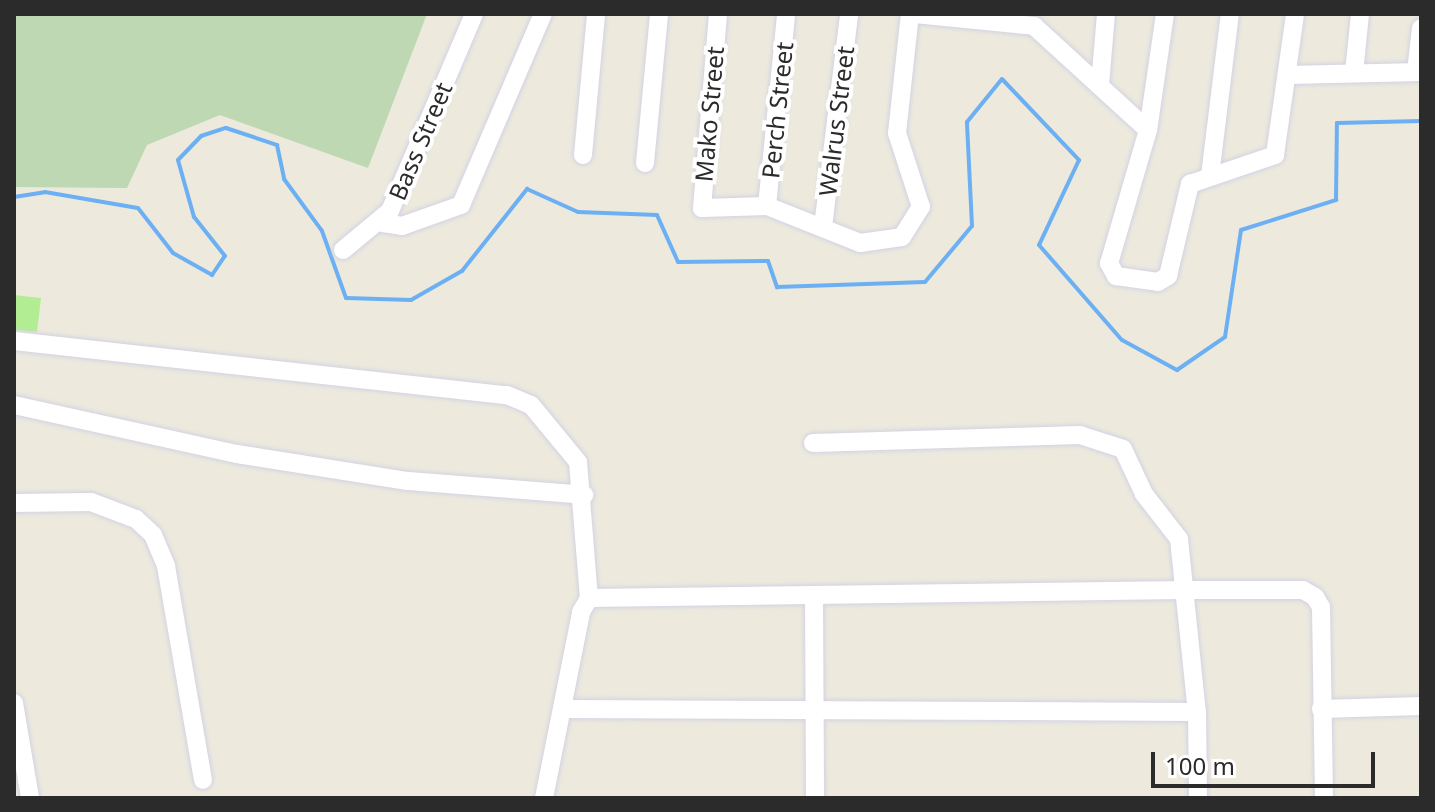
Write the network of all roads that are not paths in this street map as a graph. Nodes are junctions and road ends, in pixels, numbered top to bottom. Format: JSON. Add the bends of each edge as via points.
{"nodes":[{"id":1,"x":474,"y":14,"type":"edge"},
{"id":2,"x":543,"y":14,"type":"edge"},
{"id":3,"x":596,"y":14,"type":"edge"},
{"id":4,"x":659,"y":14,"type":"edge"},
{"id":5,"x":718,"y":14,"type":"edge"},
{"id":6,"x":786,"y":14,"type":"edge"},
{"id":7,"x":849,"y":14,"type":"edge"},
{"id":8,"x":912,"y":14,"type":"edge"},
{"id":9,"x":1106,"y":14,"type":"edge"},
{"id":10,"x":1165,"y":14,"type":"edge"},
{"id":11,"x":1230,"y":14,"type":"edge"},
{"id":12,"x":1295,"y":14,"type":"edge"},
{"id":13,"x":1360,"y":14,"type":"edge"},
{"id":14,"x":974,"y":18,"type":"edge"},
{"id":15,"x":1421,"y":28,"type":"edge"},
{"id":16,"x":1419,"y":72,"type":"edge"},
{"id":17,"x":1354,"y":73,"type":"junction"},
{"id":18,"x":1288,"y":75,"type":"junction"},
{"id":19,"x":1100,"y":84,"type":"junction"},
{"id":20,"x":1148,"y":130,"type":"junction"},
{"id":21,"x":583,"y":155,"type":"dead end"},
{"id":22,"x":645,"y":163,"type":"dead end"},
{"id":23,"x":1210,"y":176,"type":"junction"},
{"id":24,"x":767,"y":206,"type":"junction"},
{"id":25,"x":383,"y":223,"type":"junction"},
{"id":26,"x":823,"y":227,"type":"junction"},
{"id":27,"x":343,"y":250,"type":"dead end"},
{"id":28,"x":14,"y":341,"type":"edge"},
{"id":29,"x":14,"y":405,"type":"edge"},
{"id":30,"x":813,"y":443,"type":"dead end"},
{"id":31,"x":584,"y":495,"type":"junction"},
{"id":32,"x":14,"y":503,"type":"edge"},
{"id":33,"x":1183,"y":590,"type":"junction"},
{"id":34,"x":814,"y":597,"type":"junction"},
{"id":35,"x":589,"y":598,"type":"junction"},
{"id":36,"x":14,"y":703,"type":"edge"},
{"id":37,"x":1421,"y":706,"type":"edge"},
{"id":38,"x":563,"y":709,"type":"junction"},
{"id":39,"x":1321,"y":709,"type":"junction"},
{"id":40,"x":815,"y":710,"type":"junction"},
{"id":41,"x":1197,"y":712,"type":"junction"},
{"id":42,"x":203,"y":780,"type":"dead end"},
{"id":43,"x":30,"y":798,"type":"edge"},
{"id":44,"x":544,"y":798,"type":"edge"},
{"id":45,"x":815,"y":798,"type":"edge"},
{"id":46,"x":1198,"y":798,"type":"edge"},
{"id":47,"x":1324,"y":798,"type":"edge"}],
"edges":[{"from":1,"to":25,"type":"street","name":"Bass Street"},
{"from":2,"to":25,"type":"street","via":[[461,205],[402,226]]},
{"from":3,"to":21,"type":"street"},
{"from":4,"to":22,"type":"street"},
{"from":5,"to":24,"type":"street","name":"Mako Street","via":[[701,202],[707,212]]},
{"from":6,"to":24,"type":"street","name":"Perch Street"},
{"from":7,"to":26,"type":"street","name":"Walrus Street"},
{"from":8,"to":14,"type":"street"},
{"from":8,"to":26,"type":"street","via":[[897,133],[921,207],[902,237],[882,243],[860,243]]},
{"from":9,"to":19,"type":"street"},
{"from":10,"to":20,"type":"street"},
{"from":11,"to":23,"type":"street"},
{"from":12,"to":18,"type":"street"},
{"from":13,"to":17,"type":"street"},
{"from":14,"to":19,"type":"street","via":[[1034,26]]},
{"from":15,"to":16,"type":"street"},
{"from":16,"to":17,"type":"street"},
{"from":17,"to":18,"type":"street"},
{"from":18,"to":23,"type":"street","via":[[1275,155]]},
{"from":19,"to":20,"type":"street"},
{"from":20,"to":23,"type":"street","via":[[1109,263],[1116,276],[1158,282],[1168,276],[1187,188]]},
{"from":24,"to":26,"type":"street"},
{"from":25,"to":27,"type":"street","name":"Bass Street"},
{"from":28,"to":31,"type":"street","via":[[507,395],[531,405],[562,441],[578,462]]},
{"from":29,"to":31,"type":"street","via":[[237,454],[377,476]]},
{"from":30,"to":33,"type":"street","via":[[1080,435],[1106,440],[1123,449],[1144,494],[1179,539]]},
{"from":31,"to":35,"type":"street"},
{"from":32,"to":42,"type":"street","via":[[91,502],[136,519],[153,535],[166,566]]},
{"from":33,"to":34,"type":"street"},
{"from":33,"to":39,"type":"street","via":[[1303,590],[1315,597],[1321,607]]},
{"from":33,"to":41,"type":"street"},
{"from":34,"to":35,"type":"street"},
{"from":34,"to":40,"type":"street"},
{"from":35,"to":38,"type":"street","via":[[581,612]]},
{"from":36,"to":43,"type":"street"},
{"from":37,"to":39,"type":"street"},
{"from":38,"to":40,"type":"street"},
{"from":38,"to":44,"type":"street"},
{"from":39,"to":47,"type":"street"},
{"from":40,"to":41,"type":"street"},
{"from":40,"to":45,"type":"street"},
{"from":41,"to":46,"type":"street"}]}
